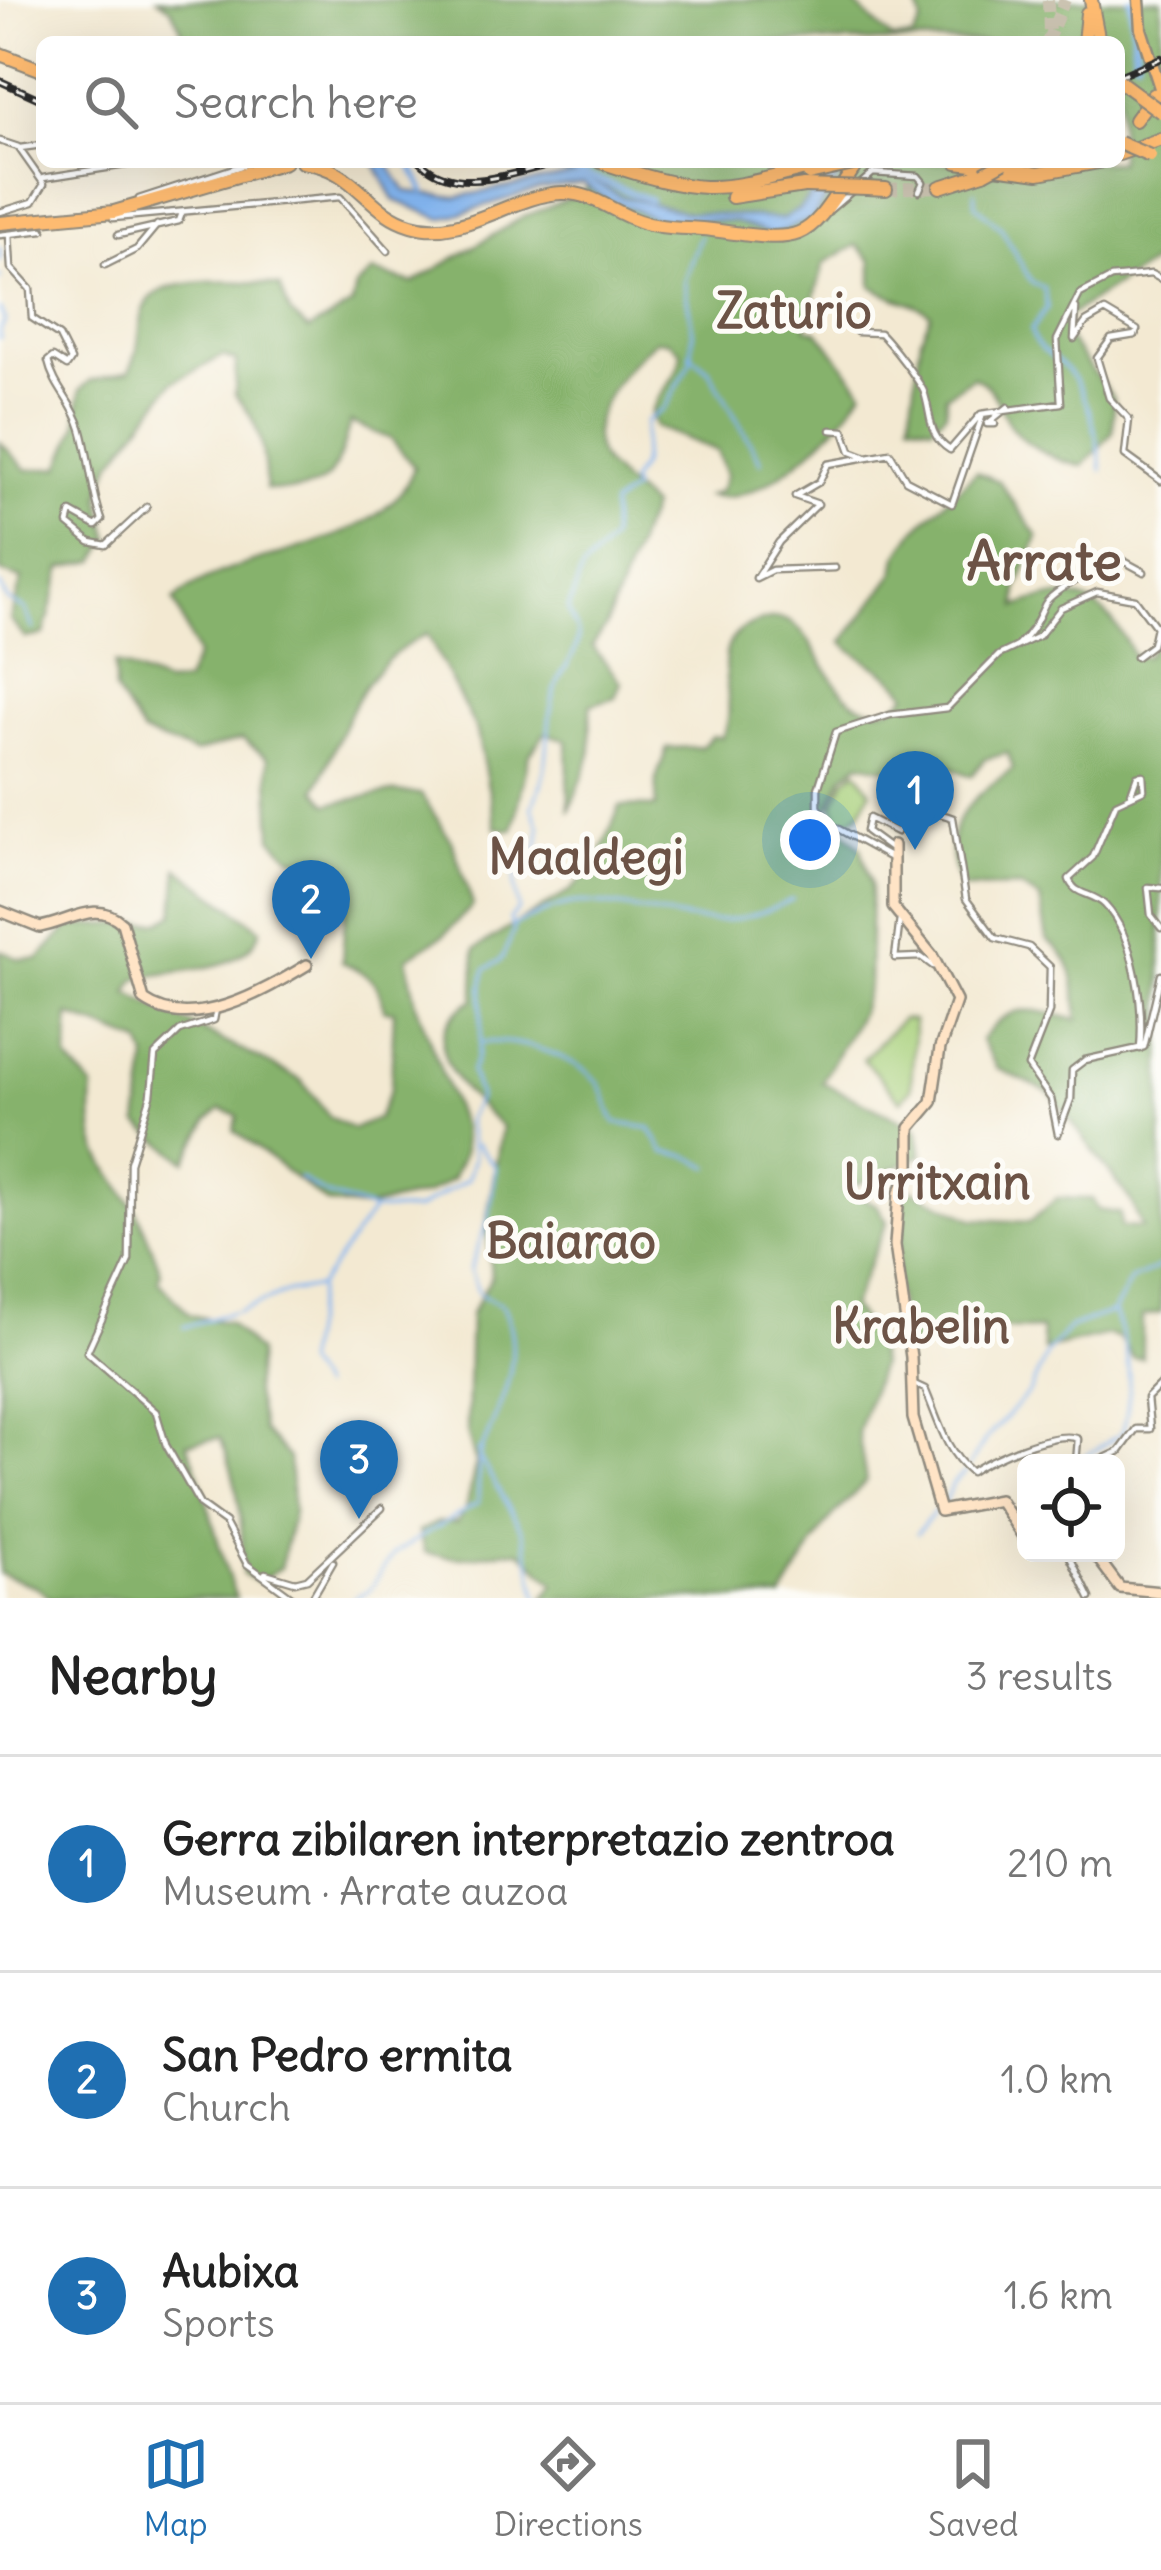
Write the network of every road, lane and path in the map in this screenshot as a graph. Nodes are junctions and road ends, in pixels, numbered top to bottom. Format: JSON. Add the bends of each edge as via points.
{"nodes":[{"id":1,"x":1089,"y":0,"type":"edge"},
{"id":2,"x":1139,"y":0,"type":"edge"},
{"id":3,"x":1085,"y":36,"type":"edge"},
{"id":4,"x":1098,"y":36,"type":"edge"},
{"id":5,"x":0,"y":52,"type":"edge"},
{"id":6,"x":36,"y":65,"type":"edge"},
{"id":7,"x":1125,"y":84,"type":"edge"},
{"id":8,"x":1157,"y":102,"type":"edge"},
{"id":9,"x":1125,"y":123,"type":"edge"},
{"id":10,"x":1161,"y":136,"type":"edge"},
{"id":11,"x":0,"y":141,"type":"edge"},
{"id":12,"x":36,"y":146,"type":"edge"},
{"id":13,"x":1125,"y":146,"type":"edge"},
{"id":14,"x":20,"y":148,"type":"junction"},
{"id":15,"x":1125,"y":150,"type":"edge"},
{"id":16,"x":1155,"y":158,"type":"edge"},
{"id":17,"x":106,"y":168,"type":"edge"},
{"id":18,"x":234,"y":168,"type":"edge"},
{"id":19,"x":263,"y":168,"type":"edge"},
{"id":20,"x":328,"y":168,"type":"edge"},
{"id":21,"x":602,"y":168,"type":"edge"},
{"id":22,"x":618,"y":168,"type":"edge"},
{"id":23,"x":856,"y":168,"type":"edge"},
{"id":24,"x":987,"y":168,"type":"edge"},
{"id":25,"x":1002,"y":168,"type":"edge"},
{"id":26,"x":1045,"y":168,"type":"edge"},
{"id":27,"x":1066,"y":168,"type":"edge"},
{"id":28,"x":811,"y":172,"type":"edge"},
{"id":29,"x":43,"y":178,"type":"junction"},
{"id":30,"x":940,"y":187,"type":"tunnel mouth"},
{"id":31,"x":886,"y":189,"type":"tunnel mouth"},
{"id":32,"x":919,"y":191,"type":"dead end"},
{"id":33,"x":26,"y":204,"type":"junction"},
{"id":34,"x":13,"y":208,"type":"junction"},
{"id":35,"x":831,"y":209,"type":"junction"},
{"id":36,"x":182,"y":212,"type":"junction"},
{"id":37,"x":89,"y":216,"type":"junction"},
{"id":38,"x":10,"y":221,"type":"edge"},
{"id":39,"x":158,"y":224,"type":"junction"},
{"id":40,"x":43,"y":230,"type":"dead end"},
{"id":41,"x":118,"y":235,"type":"dead end"},
{"id":42,"x":0,"y":236,"type":"edge"},
{"id":43,"x":388,"y":250,"type":"dead end"},
{"id":44,"x":105,"y":265,"type":"dead end"},
{"id":45,"x":1161,"y":279,"type":"edge"},
{"id":46,"x":1077,"y":300,"type":"junction"},
{"id":47,"x":857,"y":332,"type":"dead end"},
{"id":48,"x":1008,"y":407,"type":"junction"},
{"id":49,"x":987,"y":414,"type":"junction"},
{"id":50,"x":995,"y":424,"type":"dead end"},
{"id":51,"x":830,"y":430,"type":"dead end"},
{"id":52,"x":864,"y":456,"type":"junction"},
{"id":53,"x":1161,"y":481,"type":"edge"},
{"id":54,"x":147,"y":507,"type":"dead end"},
{"id":55,"x":835,"y":568,"type":"dead end"},
{"id":56,"x":1144,"y":572,"type":"dead end"},
{"id":57,"x":1018,"y":645,"type":"junction"},
{"id":58,"x":1136,"y":657,"type":"dead end"},
{"id":59,"x":1131,"y":793,"type":"dead end"},
{"id":60,"x":895,"y":803,"type":"dead end"},
{"id":61,"x":923,"y":811,"type":"junction"},
{"id":62,"x":892,"y":851,"type":"junction"},
{"id":63,"x":1161,"y":888,"type":"edge"},
{"id":64,"x":0,"y":911,"type":"edge"},
{"id":65,"x":900,"y":919,"type":"junction"},
{"id":66,"x":1161,"y":928,"type":"edge"},
{"id":67,"x":307,"y":965,"type":"dead end"},
{"id":68,"x":1161,"y":975,"type":"edge"},
{"id":69,"x":948,"y":985,"type":"junction"},
{"id":70,"x":216,"y":1009,"type":"junction"},
{"id":71,"x":1140,"y":1052,"type":"junction"},
{"id":72,"x":912,"y":1383,"type":"junction"},
{"id":73,"x":1161,"y":1384,"type":"edge"},
{"id":74,"x":1077,"y":1454,"type":"edge"},
{"id":75,"x":1111,"y":1454,"type":"edge"},
{"id":76,"x":382,"y":1508,"type":"dead end"},
{"id":77,"x":1017,"y":1529,"type":"edge"},
{"id":78,"x":337,"y":1556,"type":"junction"},
{"id":79,"x":1072,"y":1562,"type":"edge"},
{"id":80,"x":1101,"y":1562,"type":"edge"},
{"id":81,"x":254,"y":1569,"type":"junction"},
{"id":82,"x":1161,"y":1592,"type":"edge"},
{"id":83,"x":292,"y":1598,"type":"edge"},
{"id":84,"x":312,"y":1598,"type":"edge"},
{"id":85,"x":1090,"y":1598,"type":"edge"}],
"edges":[{"from":1,"to":3,"type":"highway"},
{"from":1,"to":4,"type":"highway"},
{"from":2,"to":8,"type":"main road"},
{"from":5,"to":6,"type":"highway"},
{"from":7,"to":8,"type":"highway","bridge":true},
{"from":8,"to":9,"type":"highway"},
{"from":10,"to":13,"type":"highway"},
{"from":11,"to":14,"type":"street"},
{"from":12,"to":14,"type":"street"},
{"from":14,"to":29,"type":"street"},
{"from":15,"to":16,"type":"highway","bridge":true},
{"from":17,"to":29,"type":"street"},
{"from":18,"to":38,"type":"street","via":[[118,205]]},
{"from":19,"to":37,"type":"highway"},
{"from":20,"to":35,"type":"highway","via":[[392,217],[427,228],[565,193],[638,221],[771,240],[805,232]]},
{"from":21,"to":28,"type":"highway","via":[[674,192],[740,196]]},
{"from":22,"to":28,"type":"highway","via":[[707,190]]},
{"from":23,"to":35,"type":"highway"},
{"from":24,"to":26,"type":"highway"},
{"from":24,"to":30,"type":"highway"},
{"from":25,"to":27,"type":"highway"},
{"from":28,"to":31,"type":"highway","bridge":true},
{"from":29,"to":33,"type":"street","via":[[42,195]]},
{"from":32,"to":35,"type":"street","via":[[918,176],[873,173]]},
{"from":33,"to":34,"type":"street"},
{"from":33,"to":38,"type":"street"},
{"from":34,"to":38,"type":"street"},
{"from":34,"to":38,"type":"street"},
{"from":36,"to":37,"type":"street"},
{"from":36,"to":39,"type":"street","via":[[179,221]]},
{"from":36,"to":43,"type":"street","via":[[346,200]]},
{"from":37,"to":38,"type":"highway"},
{"from":38,"to":40,"type":"street"},
{"from":38,"to":42,"type":"street"},
{"from":38,"to":54,"type":"street","via":[[11,268],[30,289],[32,318],[59,336],[70,360],[48,362],[81,428],[102,520],[96,526],[71,512],[68,524],[106,545]]},
{"from":39,"to":41,"type":"street"},
{"from":39,"to":44,"type":"street","via":[[136,249]]},
{"from":45,"to":46,"type":"street","via":[[1106,279]]},
{"from":46,"to":48,"type":"street","via":[[1057,340],[1060,404]]},
{"from":46,"to":53,"type":"street","via":[[1074,339],[1106,311],[1137,330],[1111,339],[1097,358],[1109,398],[1129,418],[1125,455]]},
{"from":47,"to":49,"type":"street","via":[[880,333],[902,354],[944,448]]},
{"from":48,"to":49,"type":"street"},
{"from":48,"to":50,"type":"street","via":[[988,420]]},
{"from":49,"to":52,"type":"street","via":[[952,504],[906,480],[890,453]]},
{"from":51,"to":52,"type":"street","via":[[844,431],[851,451]]},
{"from":52,"to":55,"type":"street","via":[[828,464],[819,482],[795,496],[818,504],[756,578]]},
{"from":56,"to":57,"type":"street","via":[[1120,559],[1094,568],[1047,601]]},
{"from":57,"to":58,"type":"street","via":[[1039,636],[1061,608],[1111,591],[1135,599],[1156,627],[1152,645]]},
{"from":57,"to":62,"type":"street","via":[[947,708],[865,721],[830,740],[818,807],[833,826]]},
{"from":59,"to":71,"type":"street","via":[[1116,803],[1093,857],[1069,879],[1105,904],[1130,945]]},
{"from":60,"to":61,"type":"street"},
{"from":61,"to":62,"type":"street","via":[[897,832],[872,818],[865,825]]},
{"from":61,"to":71,"type":"street","via":[[956,822],[963,894],[986,928],[1048,963],[1049,1012],[1028,1066],[1051,1099],[1055,1132],[1062,1132],[1072,1070],[1085,1060]]},
{"from":62,"to":65,"type":"street","via":[[890,894]]},
{"from":63,"to":66,"type":"street","via":[[1148,887]]},
{"from":64,"to":70,"type":"street","via":[[40,928],[108,913],[122,923],[148,1004]]},
{"from":65,"to":69,"type":"street"},
{"from":65,"to":69,"type":"street","via":[[895,958],[925,958]]},
{"from":67,"to":70,"type":"street"},
{"from":68,"to":71,"type":"street"},
{"from":69,"to":72,"type":"street","via":[[956,1006],[932,1102],[910,1128],[910,1170],[896,1220]]},
{"from":70,"to":81,"type":"street","via":[[214,1020],[180,1031],[155,1055],[130,1163],[129,1260],[87,1352],[159,1415],[185,1483]]},
{"from":72,"to":74,"type":"street","via":[[925,1389],[934,1421],[971,1472],[1063,1434],[1078,1439]]},
{"from":72,"to":77,"type":"street","via":[[936,1507],[946,1513],[999,1500]]},
{"from":73,"to":75,"type":"street","via":[[1148,1398],[1150,1430],[1136,1429]]},
{"from":76,"to":78,"type":"street"},
{"from":78,"to":81,"type":"street","via":[[295,1582]]},
{"from":78,"to":84,"type":"street"},
{"from":79,"to":85,"type":"street"},
{"from":80,"to":82,"type":"street","via":[[1120,1588]]},
{"from":81,"to":83,"type":"street"}]}
